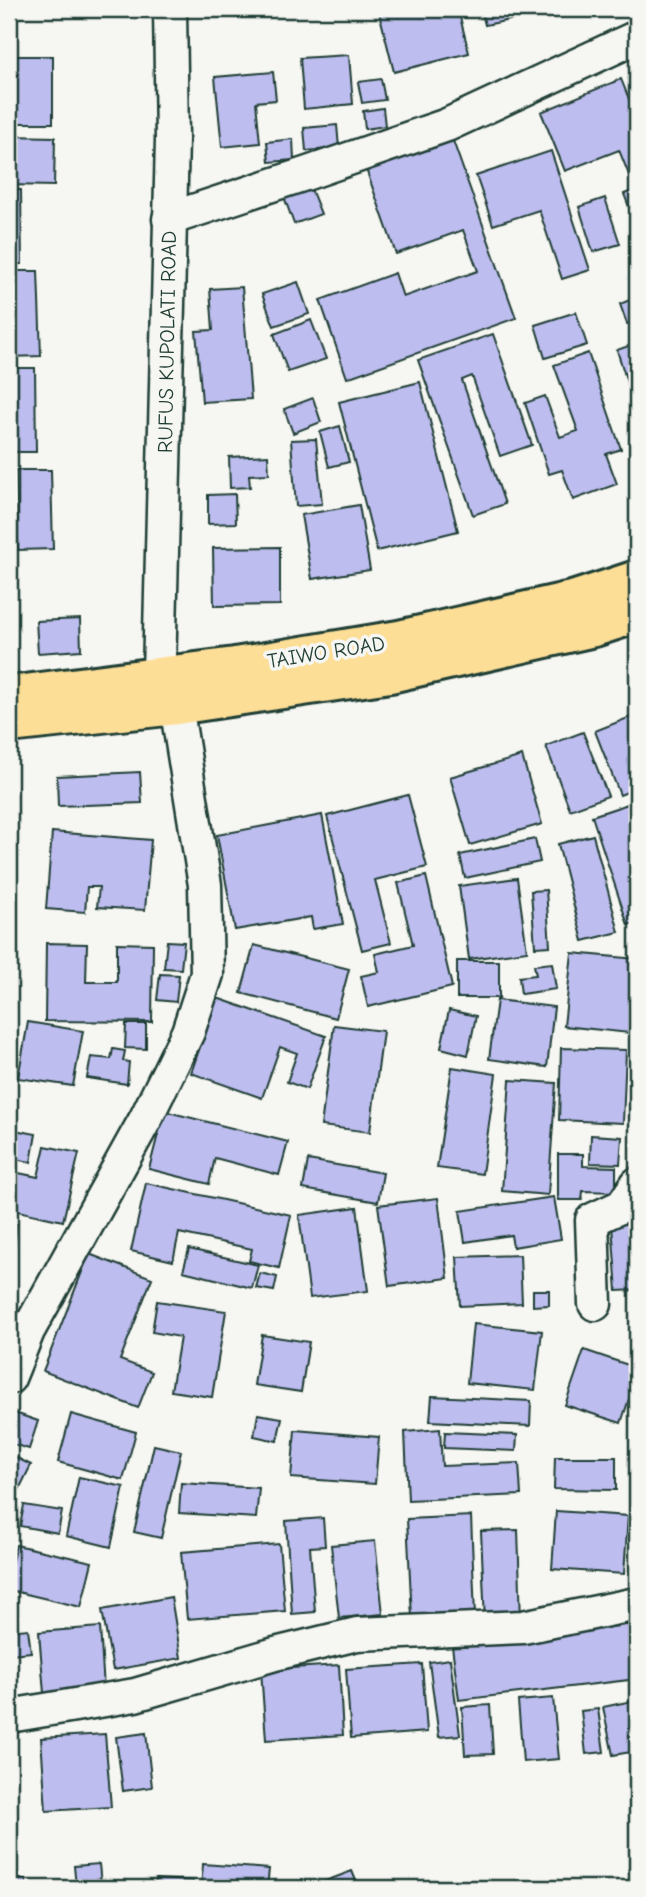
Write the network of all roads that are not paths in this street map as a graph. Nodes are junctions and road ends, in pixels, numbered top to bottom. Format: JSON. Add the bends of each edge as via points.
{"nodes":[{"id":1,"x":170,"y":9,"type":"edge"},
{"id":2,"x":637,"y":37,"type":"edge"},
{"id":3,"x":169,"y":219,"type":"junction"},
{"id":4,"x":637,"y":580,"type":"edge"},
{"id":5,"x":637,"y":613,"type":"edge"},
{"id":6,"x":167,"y":690,"type":"junction"},
{"id":7,"x":9,"y":695,"type":"edge"},
{"id":8,"x":9,"y":723,"type":"edge"},
{"id":9,"x":637,"y":1184,"type":"edge"},
{"id":10,"x":594,"y":1304,"type":"dead end"},
{"id":11,"x":18,"y":1330,"type":"edge"},
{"id":12,"x":9,"y":1378,"type":"edge"},
{"id":13,"x":637,"y":1604,"type":"edge"},
{"id":14,"x":9,"y":1716,"type":"edge"}],
"edges":[{"from":1,"to":3,"type":"street","name":"RUFUS KUPOLATI ROAD"},
{"from":2,"to":3,"type":"street","via":[[447,125]]},
{"from":3,"to":6,"type":"street","name":"RUFUS KUPOLATI ROAD"},
{"from":4,"to":6,"type":"main road","name":"TAIWO ROAD","via":[[576,600],[399,640],[235,667]]},
{"from":5,"to":6,"type":"main road","name":"TAIWO ROAD","via":[[390,673]]},
{"from":6,"to":7,"type":"main road","name":"TAIWO ROAD"},
{"from":6,"to":8,"type":"main road","name":"TAIWO ROAD"},
{"from":6,"to":11,"type":"street","name":"RUFUS KUPOLATI ROAD","via":[[205,884],[207,974],[188,1032],[145,1120]]},
{"from":9,"to":10,"type":"street","via":[[622,1206],[592,1220]]},
{"from":11,"to":12,"type":"street","name":"RUFUS KUPOLATI ROAD"},
{"from":13,"to":14,"type":"street","via":[[523,1627],[357,1634],[135,1695]]}]}
